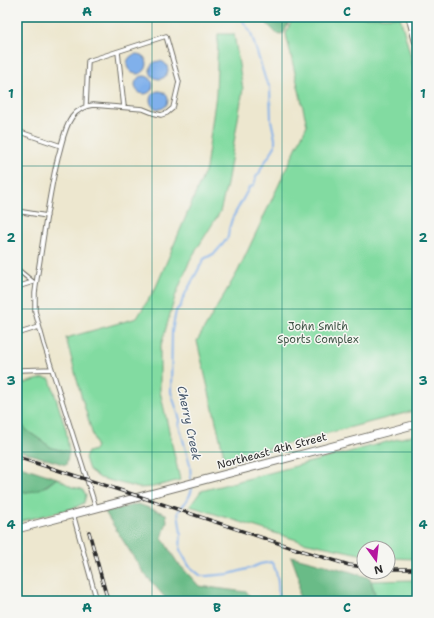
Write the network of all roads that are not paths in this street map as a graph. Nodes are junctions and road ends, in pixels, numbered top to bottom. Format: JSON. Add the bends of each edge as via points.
{"nodes":[{"id":1,"x":411,"y":17,"type":"edge"},
{"id":2,"x":417,"y":40,"type":"edge"},
{"id":3,"x":118,"y":52,"type":"junction"},
{"id":4,"x":86,"y":106,"type":"junction"},
{"id":5,"x":124,"y":107,"type":"junction"},
{"id":6,"x":17,"y":131,"type":"edge"},
{"id":7,"x":61,"y":146,"type":"junction"},
{"id":8,"x":17,"y":211,"type":"edge"},
{"id":9,"x":47,"y":216,"type":"junction"},
{"id":10,"x":17,"y":269,"type":"edge"},
{"id":11,"x":35,"y":282,"type":"junction"},
{"id":12,"x":17,"y":287,"type":"edge"},
{"id":13,"x":40,"y":327,"type":"junction"},
{"id":14,"x":17,"y":334,"type":"edge"},
{"id":15,"x":52,"y":369,"type":"junction"},
{"id":16,"x":17,"y":371,"type":"edge"},
{"id":17,"x":417,"y":424,"type":"edge"},
{"id":18,"x":96,"y":508,"type":"junction"},
{"id":19,"x":73,"y":514,"type":"junction"},
{"id":20,"x":17,"y":529,"type":"edge"},
{"id":21,"x":97,"y":601,"type":"edge"}],
"edges":[{"from":1,"to":2,"type":"street"},
{"from":3,"to":4,"type":"lane","via":[[88,61]]},
{"from":3,"to":5,"type":"lane"},
{"from":3,"to":5,"type":"lane","via":[[166,36],[179,82],[173,108],[167,113],[161,115],[143,109]]},
{"from":4,"to":5,"type":"lane"},
{"from":4,"to":7,"type":"lane","via":[[78,110],[72,118]]},
{"from":6,"to":7,"type":"lane"},
{"from":7,"to":9,"type":"lane"},
{"from":8,"to":9,"type":"lane"},
{"from":9,"to":11,"type":"lane"},
{"from":10,"to":11,"type":"lane"},
{"from":11,"to":12,"type":"lane"},
{"from":11,"to":13,"type":"lane","via":[[35,311]]},
{"from":13,"to":14,"type":"lane"},
{"from":13,"to":15,"type":"lane"},
{"from":15,"to":16,"type":"lane"},
{"from":15,"to":18,"type":"lane"},
{"from":17,"to":18,"type":"street","name":"Northeast 4th Street"},
{"from":18,"to":19,"type":"street","name":"Northeast 4th Street"},
{"from":19,"to":20,"type":"street","name":"Northeast 4th Street"},
{"from":19,"to":21,"type":"lane"}]}
